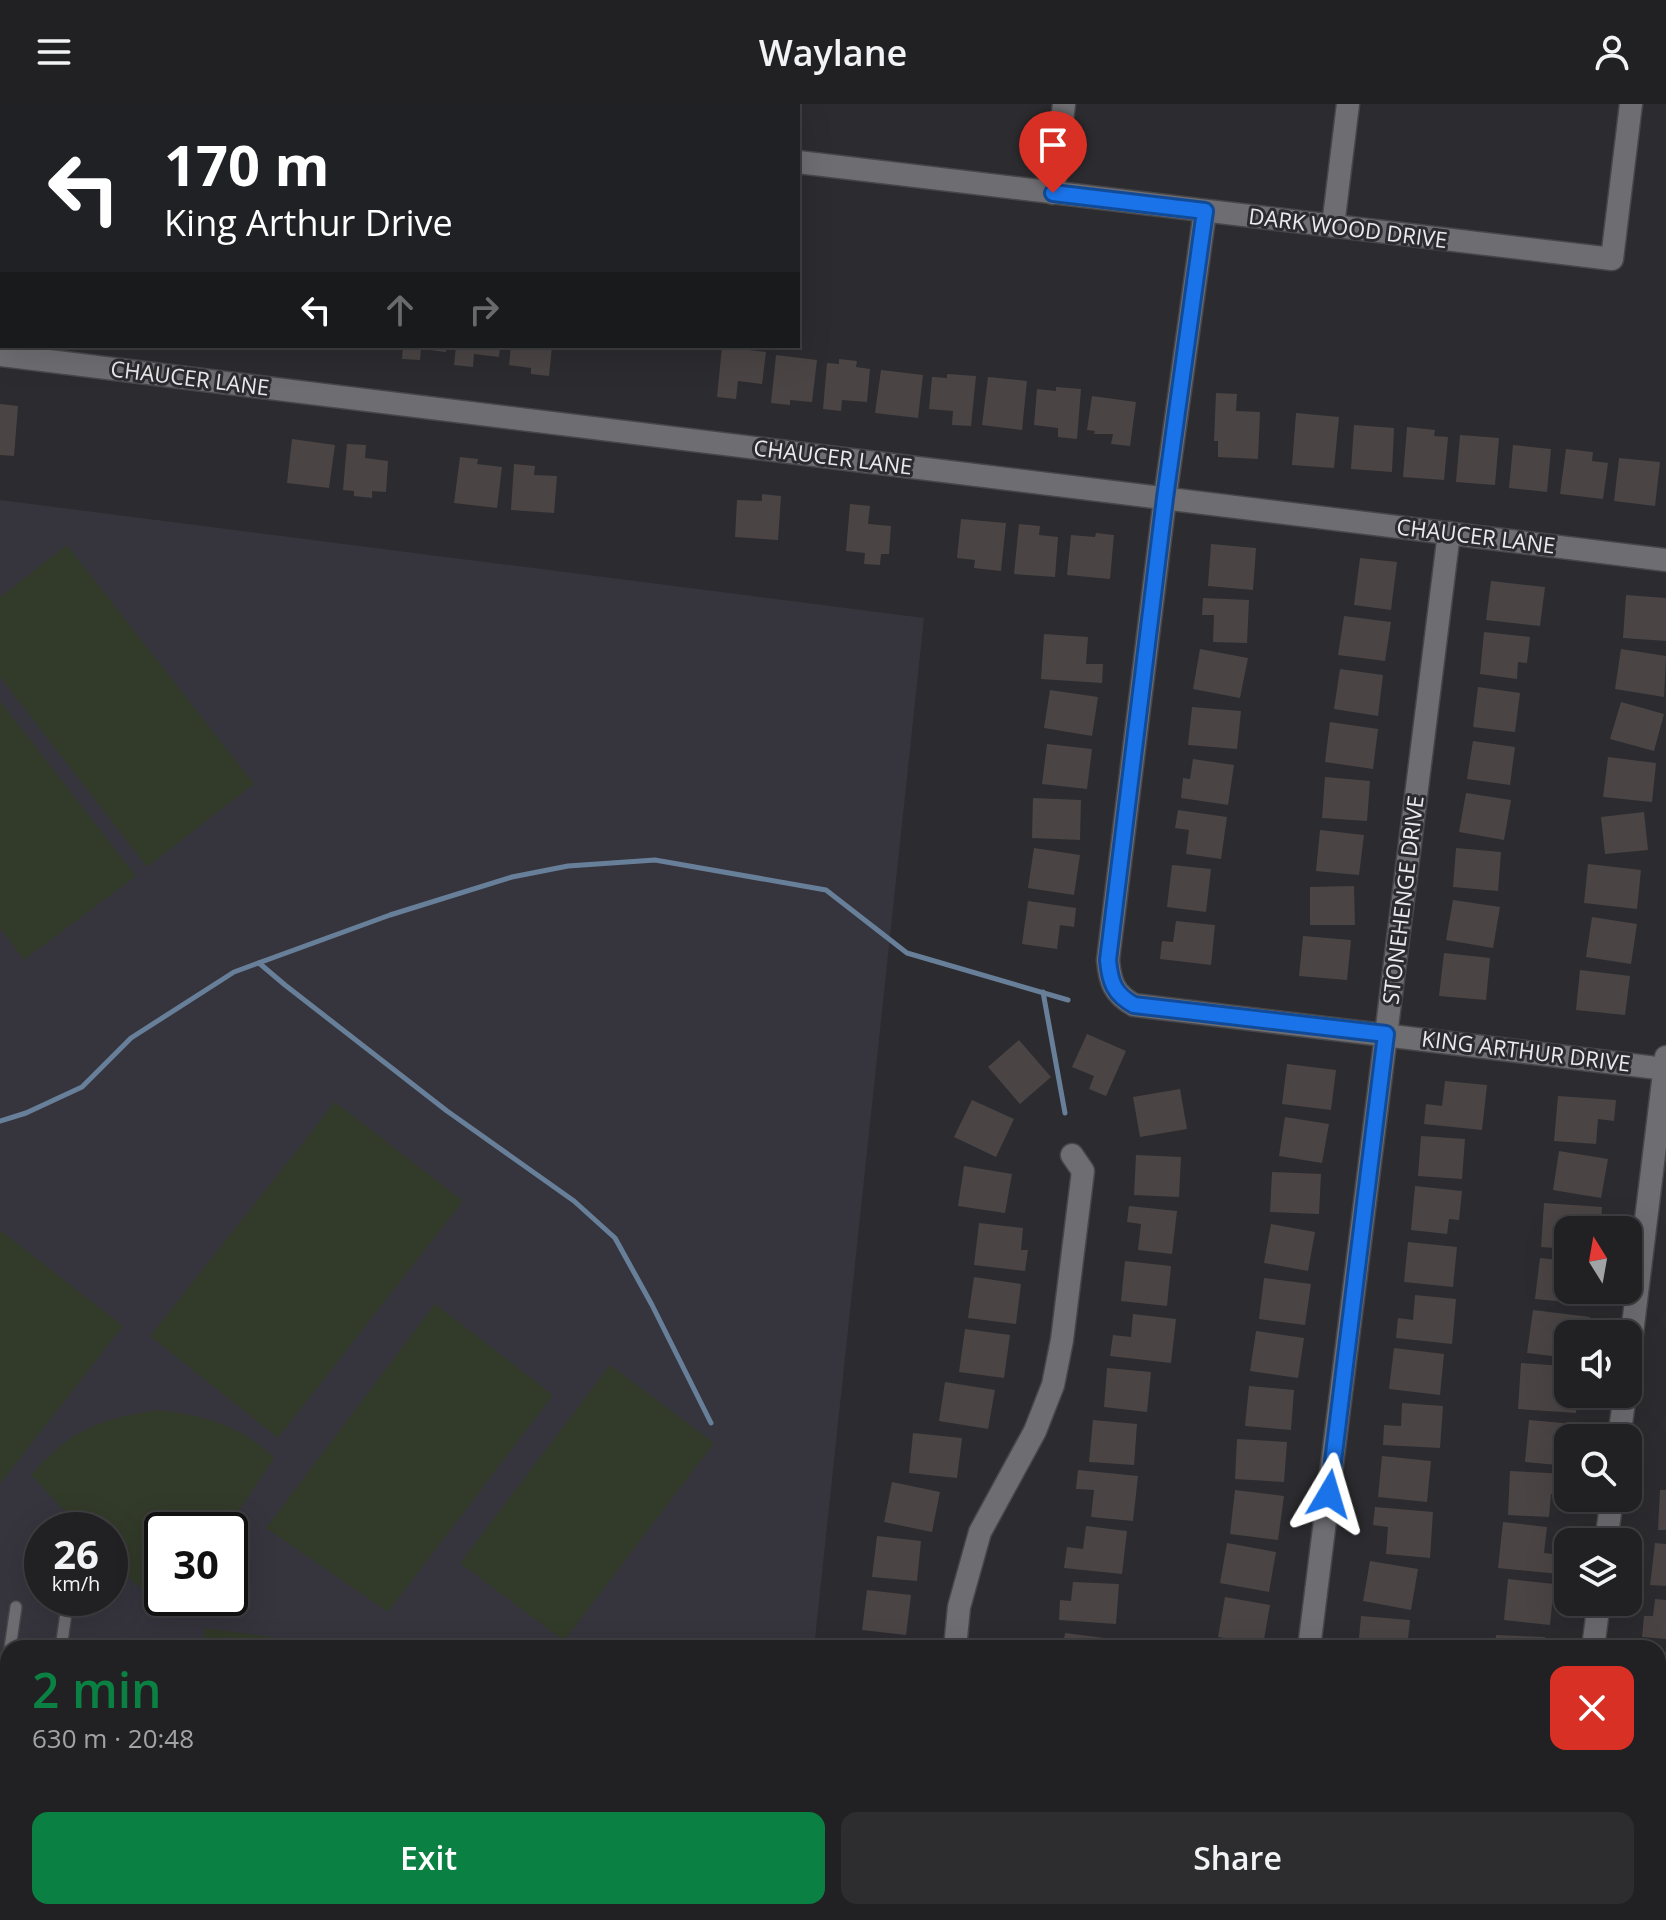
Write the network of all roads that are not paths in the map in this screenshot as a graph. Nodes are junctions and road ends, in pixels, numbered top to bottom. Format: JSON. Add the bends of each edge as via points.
{"nodes":[{"id":1,"x":1064,"y":104,"type":"edge"},
{"id":2,"x":1348,"y":104,"type":"edge"},
{"id":3,"x":1631,"y":104,"type":"edge"},
{"id":4,"x":800,"y":162,"type":"edge"},
{"id":5,"x":1053,"y":193,"type":"junction"},
{"id":6,"x":1205,"y":211,"type":"junction"},
{"id":7,"x":1333,"y":226,"type":"junction"},
{"id":8,"x":0,"y":355,"type":"edge"},
{"id":9,"x":1165,"y":498,"type":"junction"},
{"id":10,"x":1449,"y":533,"type":"junction"},
{"id":11,"x":1666,"y":560,"type":"edge"},
{"id":12,"x":1386,"y":1034,"type":"junction"},
{"id":13,"x":1666,"y":1065,"type":"edge"},
{"id":14,"x":1072,"y":1155,"type":"dead end"},
{"id":15,"x":1634,"y":1320,"type":"edge"},
{"id":16,"x":16,"y":1607,"type":"dead end"},
{"id":17,"x":66,"y":1616,"type":"edge"},
{"id":18,"x":1597,"y":1616,"type":"edge"},
{"id":19,"x":11,"y":1640,"type":"edge"},
{"id":20,"x":62,"y":1640,"type":"edge"},
{"id":21,"x":956,"y":1640,"type":"edge"},
{"id":22,"x":1310,"y":1640,"type":"edge"},
{"id":23,"x":1594,"y":1640,"type":"edge"}],
"edges":[{"from":1,"to":5,"type":"street"},
{"from":2,"to":7,"type":"street"},
{"from":3,"to":7,"type":"street","name":"DARK WOOD DRIVE","via":[[1612,259]]},
{"from":4,"to":5,"type":"street","name":"DARK WOOD DRIVE"},
{"from":5,"to":6,"type":"street","name":"DARK WOOD DRIVE"},
{"from":6,"to":7,"type":"street","name":"DARK WOOD DRIVE"},
{"from":6,"to":9,"type":"street"},
{"from":8,"to":9,"type":"street","name":"CHAUCER LANE"},
{"from":9,"to":10,"type":"street","name":"CHAUCER LANE"},
{"from":9,"to":12,"type":"street","name":"KING ARTHUR DRIVE","via":[[1108,960],[1110,981],[1119,997],[1134,1005]]},
{"from":10,"to":11,"type":"street","name":"CHAUCER LANE"},
{"from":10,"to":12,"type":"street","name":"STONEHENGE DRIVE"},
{"from":12,"to":13,"type":"street","name":"KING ARTHUR DRIVE"},
{"from":12,"to":22,"type":"street","name":"STONEHENGE DRIVE"},
{"from":13,"to":15,"type":"street"},
{"from":14,"to":21,"type":"street","via":[[1083,1171],[1053,1385],[1035,1431],[980,1532],[959,1607]]},
{"from":16,"to":19,"type":"lane"},
{"from":17,"to":20,"type":"lane"},
{"from":18,"to":23,"type":"street"}]}
